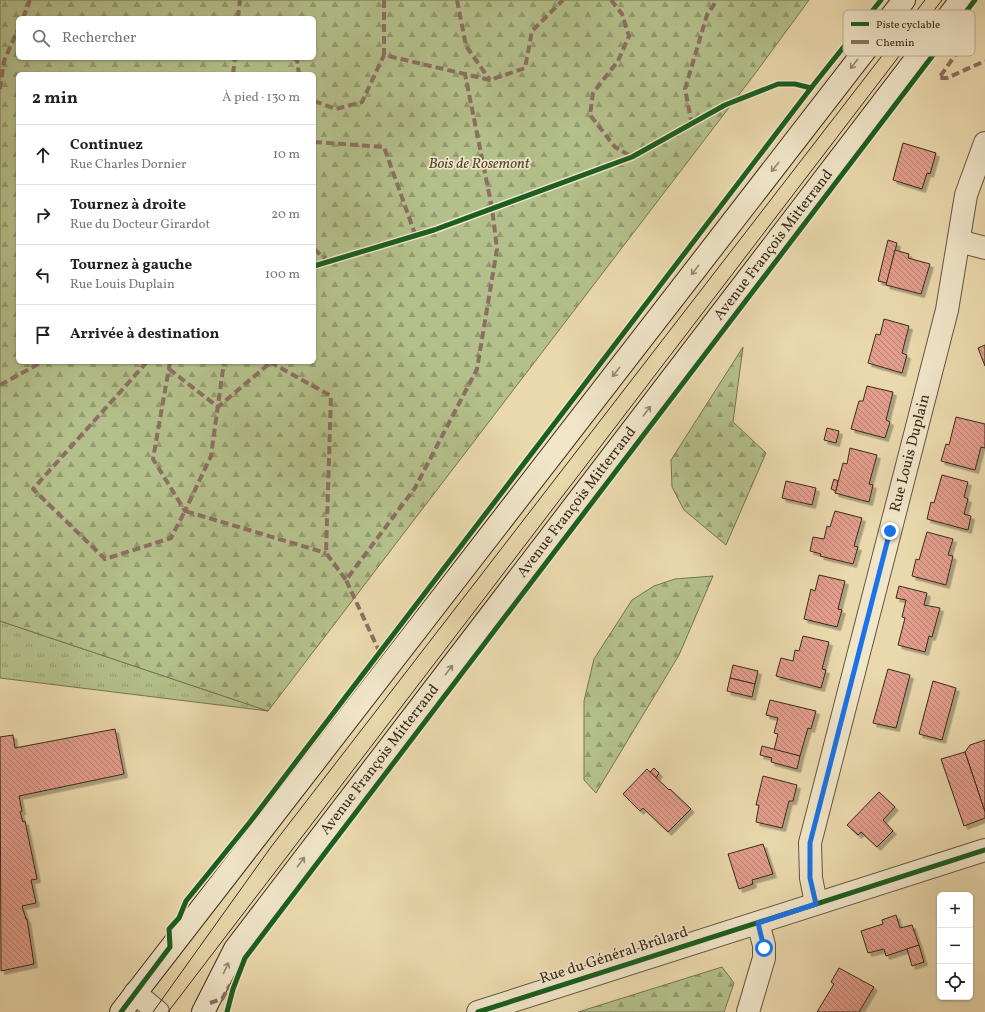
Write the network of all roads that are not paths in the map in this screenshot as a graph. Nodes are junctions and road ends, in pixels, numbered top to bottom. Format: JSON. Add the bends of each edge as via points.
{"nodes":[{"id":1,"x":904,"y":0,"type":"edge"},
{"id":2,"x":961,"y":0,"type":"edge"},
{"id":3,"x":896,"y":10,"type":"edge"},
{"id":4,"x":953,"y":10,"type":"edge"},
{"id":5,"x":861,"y":56,"type":"edge"},
{"id":6,"x":918,"y":56,"type":"edge"},
{"id":7,"x":985,"y":143,"type":"edge"},
{"id":8,"x":959,"y":241,"type":"junction"},
{"id":9,"x":985,"y":248,"type":"edge"},
{"id":10,"x":985,"y":850,"type":"edge"},
{"id":11,"x":816,"y":904,"type":"junction"},
{"id":12,"x":758,"y":923,"type":"junction"},
{"id":13,"x":135,"y":993,"type":"junction"},
{"id":14,"x":121,"y":1012,"type":"edge"},
{"id":15,"x":158,"y":1012,"type":"edge"},
{"id":16,"x":203,"y":1012,"type":"edge"},
{"id":17,"x":478,"y":1012,"type":"edge"},
{"id":18,"x":748,"y":1012,"type":"edge"}],
"edges":[{"from":1,"to":3,"type":"main road","one_way":true},
{"from":4,"to":2,"type":"main road","name":"Avenue François Mitterrand","one_way":true},
{"from":5,"to":13,"type":"main road","one_way":true},
{"from":16,"to":6,"type":"main road","name":"Avenue François Mitterrand","one_way":true,"via":[[210,1003],[235,949]]},
{"from":7,"to":8,"type":"main road","name":"Rue Louis Duplain","via":[[966,195]]},
{"from":8,"to":9,"type":"main road"},
{"from":8,"to":11,"type":"main road","name":"Rue Louis Duplain","via":[[947,310],[810,843],[810,878]]},
{"from":10,"to":11,"type":"main road","name":"Rue du Général Brûlard"},
{"from":11,"to":12,"type":"main road","name":"Rue du Général Brûlard"},
{"from":12,"to":17,"type":"main road","name":"Rue du Général Brûlard"},
{"from":12,"to":18,"type":"main road","via":[[764,945],[764,958]]},
{"from":13,"to":14,"type":"main road"},
{"from":13,"to":15,"type":"main road"}]}
